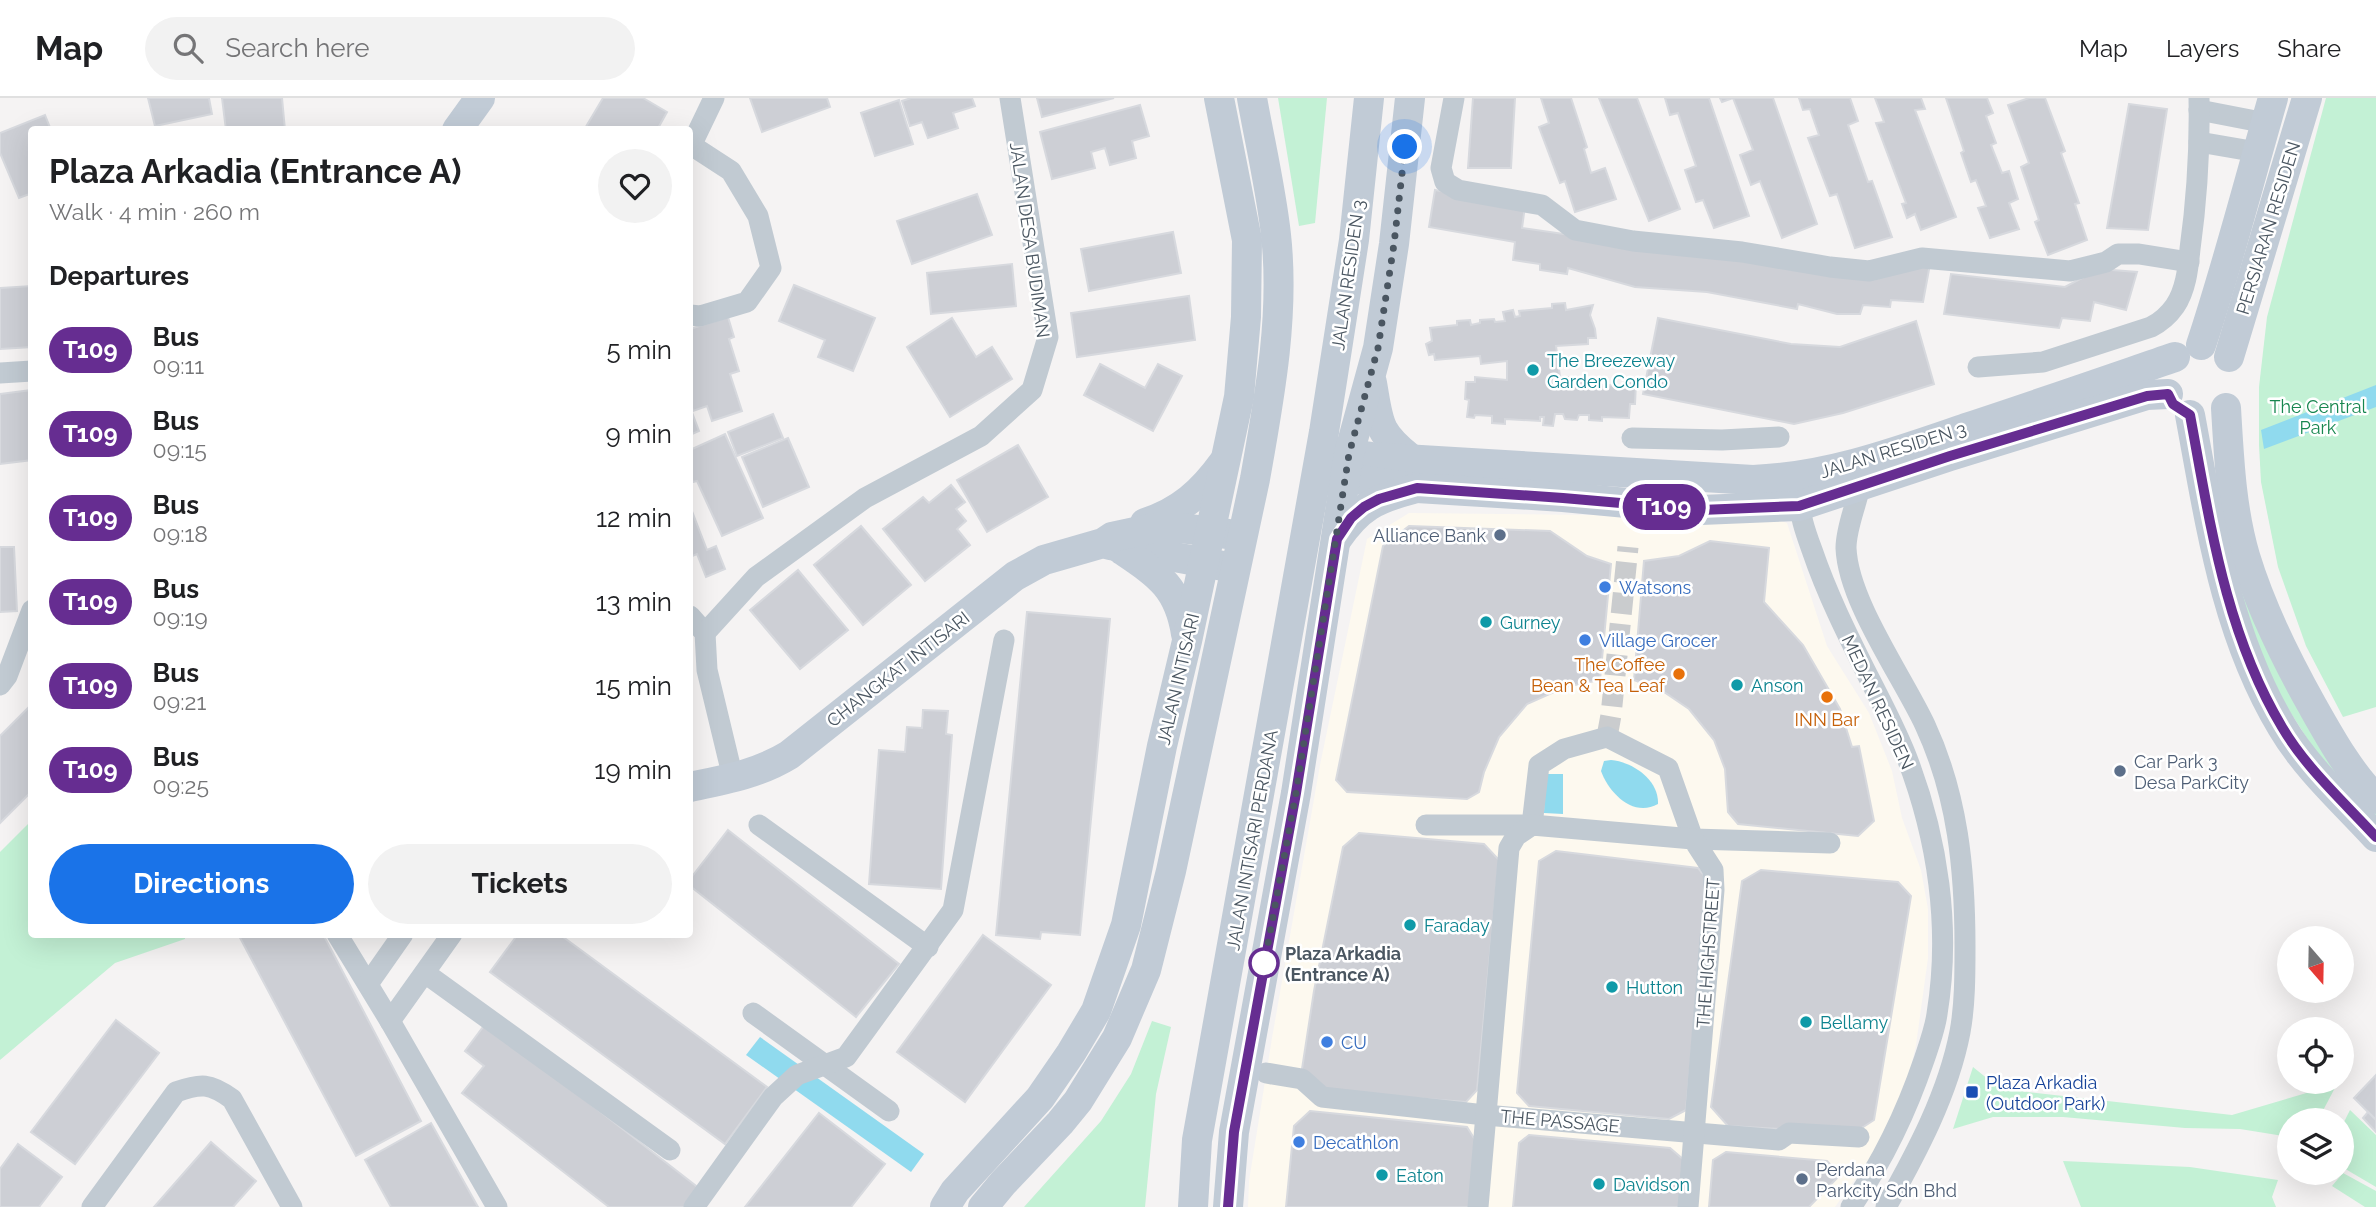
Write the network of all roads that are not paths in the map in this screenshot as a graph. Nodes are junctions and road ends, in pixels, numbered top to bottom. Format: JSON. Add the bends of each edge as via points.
{"nodes":[{"id":1,"x":480,"y":98,"type":"edge"},
{"id":2,"x":714,"y":98,"type":"edge"},
{"id":3,"x":1010,"y":98,"type":"edge"},
{"id":4,"x":1219,"y":98,"type":"edge"},
{"id":5,"x":1252,"y":98,"type":"edge"},
{"id":6,"x":1369,"y":98,"type":"edge"},
{"id":7,"x":1410,"y":98,"type":"edge"},
{"id":8,"x":1454,"y":98,"type":"edge"},
{"id":9,"x":2307,"y":98,"type":"edge"},
{"id":10,"x":2199,"y":104,"type":"edge"},
{"id":11,"x":2269,"y":111,"type":"edge"},
{"id":12,"x":460,"y":126,"type":"edge"},
{"id":13,"x":693,"y":140,"type":"edge"},
{"id":14,"x":2199,"y":142,"type":"junction"},
{"id":15,"x":693,"y":148,"type":"edge"},
{"id":16,"x":2257,"y":152,"type":"junction"},
{"id":17,"x":2189,"y":262,"type":"junction"},
{"id":18,"x":693,"y":315,"type":"edge"},
{"id":19,"x":2188,"y":351,"type":"junction"},
{"id":20,"x":1978,"y":367,"type":"dead end"},
{"id":21,"x":28,"y":371,"type":"edge"},
{"id":22,"x":0,"y":373,"type":"edge"},
{"id":23,"x":1371,"y":376,"type":"junction"},
{"id":24,"x":2232,"y":383,"type":"junction"},
{"id":25,"x":2168,"y":394,"type":"junction"},
{"id":26,"x":2190,"y":415,"type":"junction"},
{"id":27,"x":1779,"y":437,"type":"dead end"},
{"id":28,"x":1632,"y":438,"type":"dead end"},
{"id":29,"x":1410,"y":458,"type":"junction"},
{"id":30,"x":1226,"y":460,"type":"junction"},
{"id":31,"x":1333,"y":464,"type":"junction"},
{"id":32,"x":1800,"y":476,"type":"junction"},
{"id":33,"x":1860,"y":486,"type":"junction"},
{"id":34,"x":1417,"y":488,"type":"junction"},
{"id":35,"x":1799,"y":506,"type":"junction"},
{"id":36,"x":1211,"y":530,"type":"junction"},
{"id":37,"x":1242,"y":537,"type":"junction"},
{"id":38,"x":1337,"y":539,"type":"junction"},
{"id":39,"x":1111,"y":542,"type":"junction"},
{"id":40,"x":1204,"y":562,"type":"junction"},
{"id":41,"x":1236,"y":569,"type":"junction"},
{"id":42,"x":28,"y":617,"type":"edge"},
{"id":43,"x":693,"y":619,"type":"edge"},
{"id":44,"x":705,"y":633,"type":"junction"},
{"id":45,"x":1004,"y":640,"type":"dead end"},
{"id":46,"x":1187,"y":641,"type":"junction"},
{"id":47,"x":7,"y":656,"type":"edge"},
{"id":48,"x":0,"y":685,"type":"edge"},
{"id":49,"x":733,"y":778,"type":"junction"},
{"id":50,"x":693,"y":786,"type":"edge"},
{"id":51,"x":2376,"y":799,"type":"edge"},
{"id":52,"x":759,"y":825,"type":"dead end"},
{"id":53,"x":1426,"y":825,"type":"dead end"},
{"id":54,"x":1532,"y":825,"type":"junction"},
{"id":55,"x":2376,"y":837,"type":"edge"},
{"id":56,"x":1693,"y":839,"type":"junction"},
{"id":57,"x":1830,"y":843,"type":"dead end"},
{"id":58,"x":339,"y":938,"type":"edge"},
{"id":59,"x":400,"y":938,"type":"edge"},
{"id":60,"x":449,"y":938,"type":"edge"},
{"id":61,"x":928,"y":947,"type":"junction"},
{"id":62,"x":425,"y":973,"type":"junction"},
{"id":63,"x":368,"y":984,"type":"junction"},
{"id":64,"x":753,"y":1013,"type":"dead end"},
{"id":65,"x":390,"y":1021,"type":"junction"},
{"id":66,"x":825,"y":1064,"type":"junction"},
{"id":67,"x":1266,"y":1073,"type":"dead end"},
{"id":68,"x":889,"y":1111,"type":"dead end"},
{"id":69,"x":1485,"y":1115,"type":"junction"},
{"id":70,"x":1695,"y":1132,"type":"junction"},
{"id":71,"x":1859,"y":1137,"type":"dead end"},
{"id":72,"x":670,"y":1150,"type":"dead end"},
{"id":73,"x":92,"y":1207,"type":"edge"},
{"id":74,"x":292,"y":1207,"type":"edge"},
{"id":75,"x":497,"y":1207,"type":"edge"},
{"id":76,"x":694,"y":1207,"type":"edge"},
{"id":77,"x":945,"y":1207,"type":"edge"},
{"id":78,"x":983,"y":1207,"type":"edge"},
{"id":79,"x":1193,"y":1207,"type":"edge"},
{"id":80,"x":1228,"y":1207,"type":"edge"},
{"id":81,"x":1478,"y":1207,"type":"edge"},
{"id":82,"x":1688,"y":1207,"type":"edge"},
{"id":83,"x":1851,"y":1207,"type":"edge"},
{"id":84,"x":1886,"y":1207,"type":"edge"}],
"edges":[{"from":1,"to":12,"type":"street"},
{"from":2,"to":13,"type":"street"},
{"from":3,"to":44,"type":"street","name":"JALAN DESA BUDIMAN","via":[[1048,337],[1032,390],[981,436],[865,498],[756,577]]},
{"from":4,"to":30,"type":"street","name":"JALAN INTISARI","via":[[1247,240],[1239,397]]},
{"from":5,"to":37,"type":"street","name":"JALAN INTISARI","via":[[1276,235],[1277,325],[1266,415]]},
{"from":6,"to":31,"type":"street","name":"JALAN RESIDEN 3"},
{"from":7,"to":23,"type":"street","via":[[1394,244]]},
{"from":8,"to":17,"type":"street","via":[[1441,168],[1445,182],[1458,190],[1542,205],[1575,230],[1869,271],[1922,258],[2070,271],[2106,262],[2118,254]]},
{"from":9,"to":24,"type":"street","name":"PERSIARAN RESIDEN"},
{"from":10,"to":11,"type":"street"},
{"from":10,"to":14,"type":"street"},
{"from":11,"to":16,"type":"street","name":"PERSIARAN RESIDEN"},
{"from":14,"to":16,"type":"street"},
{"from":14,"to":17,"type":"street"},
{"from":15,"to":18,"type":"street","via":[[731,171],[758,216],[771,268],[747,302]]},
{"from":16,"to":19,"type":"street","name":"PERSIARAN RESIDEN","via":[[2228,265]]},
{"from":17,"to":20,"type":"street","via":[[2176,305],[2151,327],[2043,362]]},
{"from":19,"to":24,"type":"street","via":[[2212,347]]},
{"from":19,"to":25,"type":"street","via":[[2166,375]]},
{"from":19,"to":32,"type":"street","name":"JALAN RESIDEN 3","via":[[1882,457]]},
{"from":21,"to":22,"type":"street"},
{"from":23,"to":29,"type":"street","via":[[1380,426],[1391,443]]},
{"from":23,"to":31,"type":"street"},
{"from":24,"to":26,"type":"street","via":[[2209,417]]},
{"from":24,"to":51,"type":"street","name":"PERSIARAN RESIDEN","via":[[2230,476],[2245,556],[2288,661],[2331,737]]},
{"from":25,"to":26,"type":"street","via":[[2173,404]]},
{"from":25,"to":33,"type":"street","name":"JALAN RESIDEN 3","via":[[2135,399]]},
{"from":26,"to":55,"type":"street","via":[[2213,543],[2251,666],[2281,727],[2302,757]]},
{"from":27,"to":28,"type":"street"},
{"from":29,"to":31,"type":"street","name":"JALAN RESIDEN 3"},
{"from":29,"to":32,"type":"street","name":"JALAN RESIDEN 3","via":[[1753,480]]},
{"from":30,"to":36,"type":"street","name":"JALAN INTISARI"},
{"from":30,"to":39,"type":"street","via":[[1206,487],[1179,507]]},
{"from":31,"to":34,"type":"street","name":"JALAN RESIDEN 3"},
{"from":31,"to":38,"type":"street","name":"JALAN INTISARI PERDANA"},
{"from":31,"to":79,"type":"street","name":"JALAN INTISARI PERDANA","via":[[1197,1140]]},
{"from":32,"to":35,"type":"street","name":"MEDAN RESIDEN"},
{"from":33,"to":35,"type":"street","name":"JALAN RESIDEN 3"},
{"from":33,"to":84,"type":"street","name":"MEDAN RESIDEN","via":[[1846,545],[1848,565],[1864,610],[1943,769],[1953,802],[1965,895],[1960,1031],[1941,1095]]},
{"from":34,"to":35,"type":"street","name":"JALAN RESIDEN 3","via":[[1701,510]]},
{"from":34,"to":38,"type":"street","via":[[1364,507]]},
{"from":35,"to":83,"type":"street","name":"MEDAN RESIDEN","via":[[1832,603],[1907,757],[1934,849],[1942,918],[1938,1007],[1926,1054],[1888,1148]]},
{"from":36,"to":37,"type":"street","name":"CHANGKAT INTISARI"},
{"from":36,"to":39,"type":"street","name":"CHANGKAT INTISARI","via":[[1154,528]]},
{"from":36,"to":40,"type":"street","name":"JALAN INTISARI"},
{"from":37,"to":41,"type":"street","name":"JALAN INTISARI"},
{"from":38,"to":80,"type":"street","name":"JALAN INTISARI PERDANA","via":[[1234,1132]]},
{"from":39,"to":40,"type":"street","name":"CHANGKAT INTISARI"},
{"from":39,"to":46,"type":"street","via":[[1151,569],[1175,595],[1183,611]]},
{"from":39,"to":49,"type":"street","name":"CHANGKAT INTISARI","via":[[1044,560],[1015,576],[789,755]]},
{"from":40,"to":41,"type":"street","name":"CHANGKAT INTISARI"},
{"from":40,"to":46,"type":"street","name":"JALAN INTISARI"},
{"from":41,"to":78,"type":"street","name":"JALAN INTISARI","via":[[1146,970],[1117,1038],[1077,1101]]},
{"from":42,"to":47,"type":"street"},
{"from":43,"to":44,"type":"street"},
{"from":44,"to":49,"type":"street","via":[[707,670]]},
{"from":45,"to":61,"type":"street","via":[[953,910]]},
{"from":46,"to":77,"type":"street","name":"JALAN INTISARI","via":[[1126,925],[1096,1011],[1040,1098]]},
{"from":47,"to":48,"type":"street","via":[[7,676]]},
{"from":49,"to":50,"type":"street","name":"CHANGKAT INTISARI"},
{"from":52,"to":61,"type":"street"},
{"from":53,"to":54,"type":"street"},
{"from":54,"to":56,"type":"street"},
{"from":54,"to":56,"type":"street","name":"THE HIGHSTREET","via":[[1539,765],[1563,749],[1607,737],[1668,768]]},
{"from":54,"to":69,"type":"street","via":[[1516,836],[1509,848]]},
{"from":56,"to":57,"type":"street"},
{"from":56,"to":70,"type":"street","name":"THE HIGHSTREET","via":[[1713,870],[1714,890]]},
{"from":58,"to":63,"type":"street"},
{"from":59,"to":63,"type":"street"},
{"from":60,"to":62,"type":"street"},
{"from":61,"to":66,"type":"street","via":[[846,1056]]},
{"from":62,"to":65,"type":"street"},
{"from":62,"to":72,"type":"street"},
{"from":63,"to":65,"type":"street"},
{"from":64,"to":66,"type":"street"},
{"from":65,"to":75,"type":"street"},
{"from":66,"to":68,"type":"street"},
{"from":66,"to":76,"type":"street","via":[[797,1075],[773,1097]]},
{"from":67,"to":69,"type":"street","name":"THE PASSAGE","via":[[1302,1079],[1322,1097]]},
{"from":69,"to":70,"type":"street","name":"THE PASSAGE"},
{"from":69,"to":81,"type":"street"},
{"from":70,"to":71,"type":"street","name":"THE PASSAGE","via":[[1779,1140],[1790,1133]]},
{"from":70,"to":82,"type":"street","name":"THE HIGHSTREET"},
{"from":73,"to":74,"type":"street","via":[[176,1092],[196,1084],[216,1087],[232,1099]]}]}
